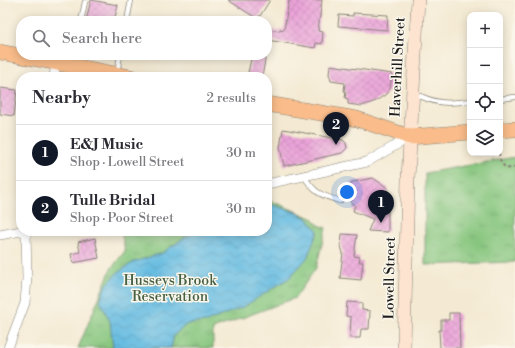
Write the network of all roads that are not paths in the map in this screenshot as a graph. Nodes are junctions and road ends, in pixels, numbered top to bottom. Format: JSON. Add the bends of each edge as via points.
{"nodes":[{"id":1,"x":131,"y":0,"type":"edge"},
{"id":2,"x":418,"y":0,"type":"edge"},
{"id":3,"x":85,"y":2,"type":"dead end"},
{"id":4,"x":82,"y":16,"type":"edge"},
{"id":5,"x":128,"y":16,"type":"edge"},
{"id":6,"x":0,"y":52,"type":"edge"},
{"id":7,"x":16,"y":57,"type":"edge"},
{"id":8,"x":24,"y":60,"type":"edge"},
{"id":9,"x":121,"y":60,"type":"edge"},
{"id":10,"x":55,"y":70,"type":"edge"},
{"id":11,"x":108,"y":72,"type":"edge"},
{"id":12,"x":123,"y":72,"type":"edge"},
{"id":13,"x":412,"y":92,"type":"junction"},
{"id":14,"x":515,"y":97,"type":"edge"},
{"id":15,"x":503,"y":99,"type":"edge"},
{"id":16,"x":467,"y":101,"type":"edge"},
{"id":17,"x":272,"y":105,"type":"edge"},
{"id":18,"x":515,"y":129,"type":"edge"},
{"id":19,"x":503,"y":130,"type":"edge"},
{"id":20,"x":467,"y":132,"type":"edge"},
{"id":21,"x":410,"y":137,"type":"junction"},
{"id":22,"x":304,"y":176,"type":"junction"},
{"id":23,"x":272,"y":183,"type":"edge"},
{"id":24,"x":340,"y":201,"type":"dead end"},
{"id":25,"x":16,"y":232,"type":"edge"},
{"id":26,"x":0,"y":235,"type":"edge"},
{"id":27,"x":26,"y":236,"type":"edge"},
{"id":28,"x":8,"y":348,"type":"edge"},
{"id":29,"x":404,"y":348,"type":"edge"}],
"edges":[{"from":1,"to":5,"type":"lane"},
{"from":2,"to":13,"type":"main road","name":"Haverhill Street"},
{"from":3,"to":4,"type":"lane"},
{"from":6,"to":7,"type":"main road"},
{"from":8,"to":10,"type":"main road"},
{"from":9,"to":12,"type":"lane"},
{"from":10,"to":11,"type":"main road","via":[[73,63]]},
{"from":13,"to":16,"type":"lane","via":[[441,103]]},
{"from":13,"to":21,"type":"main road","name":"Haverhill Street"},
{"from":14,"to":15,"type":"lane"},
{"from":17,"to":21,"type":"main road","via":[[357,119]]},
{"from":18,"to":19,"type":"main road"},
{"from":20,"to":21,"type":"main road"},
{"from":21,"to":22,"type":"street","via":[[367,162]]},
{"from":21,"to":29,"type":"main road","name":"Lowell Street"},
{"from":22,"to":23,"type":"street"},
{"from":22,"to":24,"type":"lane","via":[[311,188],[322,196]]},
{"from":25,"to":26,"type":"street"},
{"from":27,"to":28,"type":"street","via":[[26,296],[22,314]]}]}
